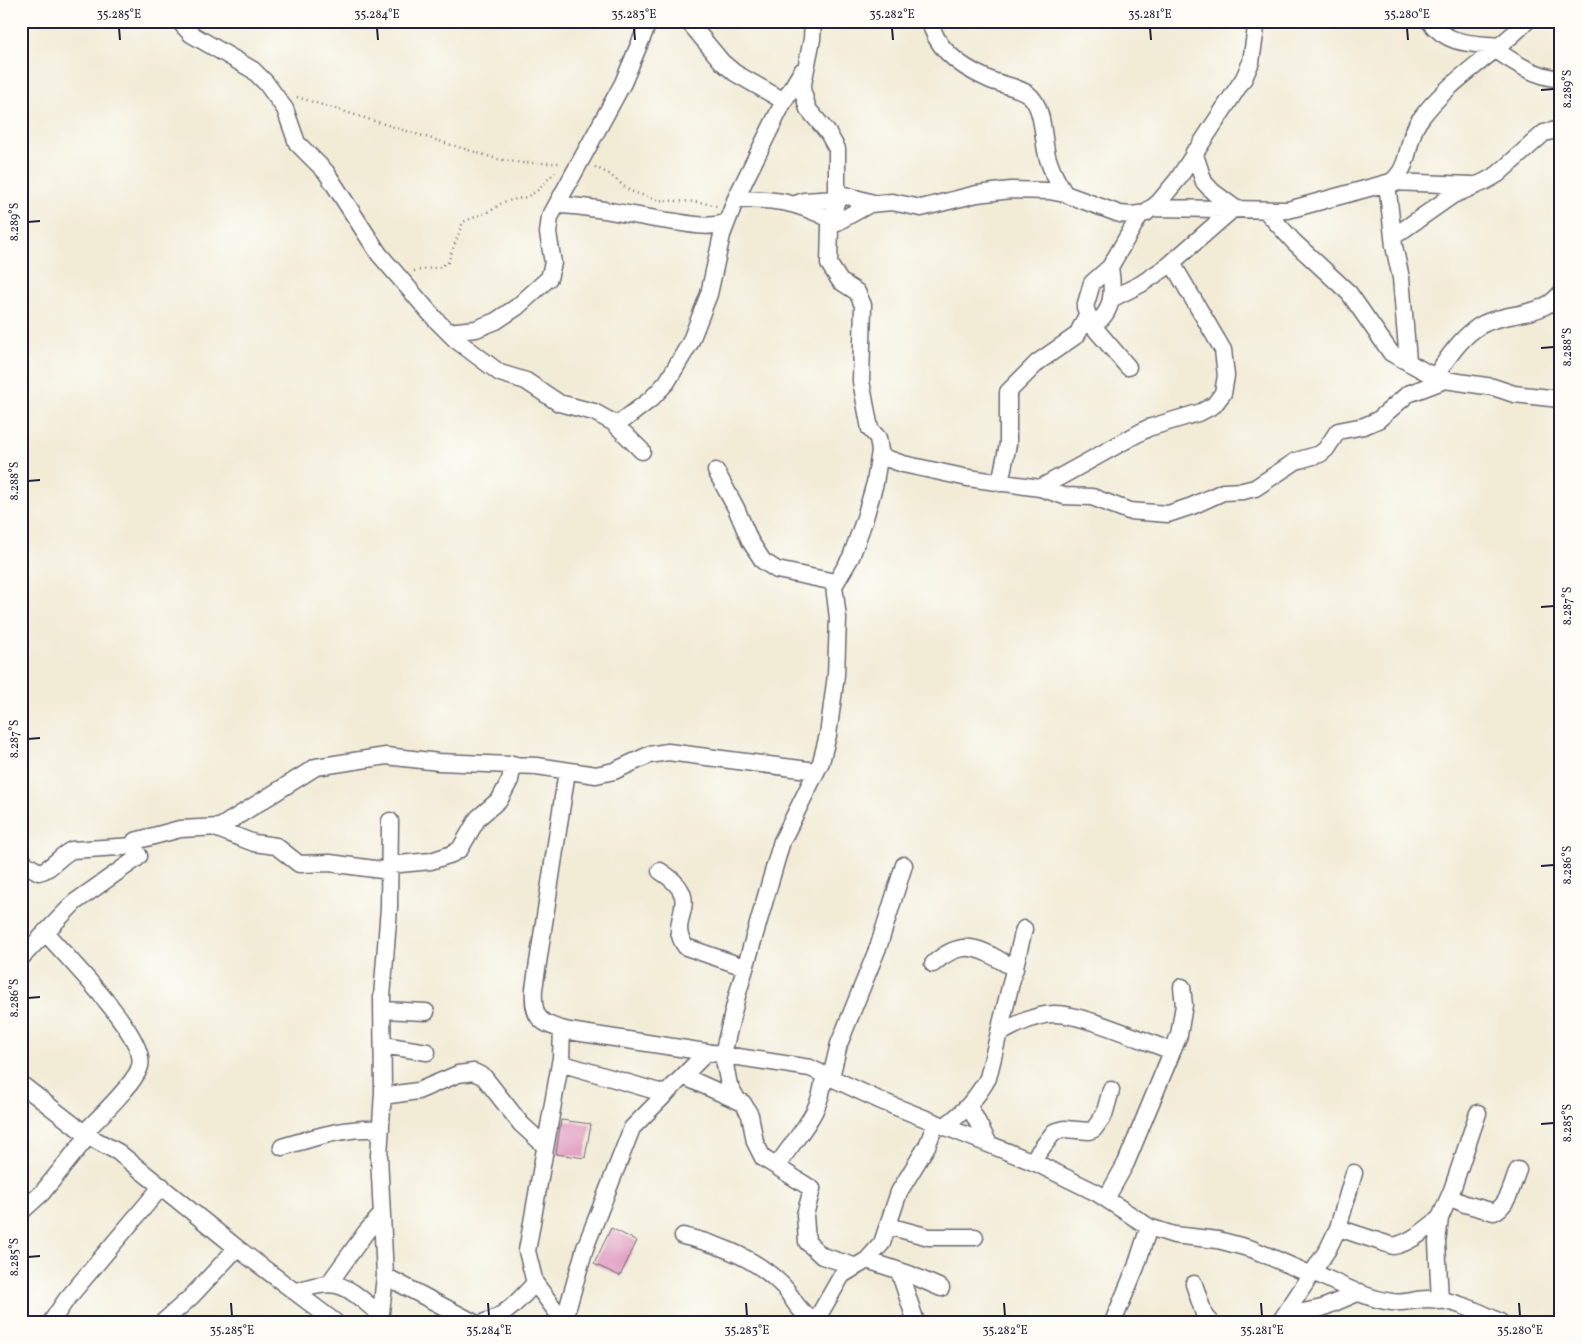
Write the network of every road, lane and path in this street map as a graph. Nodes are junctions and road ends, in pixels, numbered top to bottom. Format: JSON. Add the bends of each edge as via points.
{"nodes":[{"id":1,"x":25,"y":21,"type":"edge"},
{"id":2,"x":179,"y":21,"type":"edge"},
{"id":3,"x":649,"y":21,"type":"edge"},
{"id":4,"x":688,"y":21,"type":"edge"},
{"id":5,"x":813,"y":21,"type":"edge"},
{"id":6,"x":930,"y":21,"type":"edge"},
{"id":7,"x":1257,"y":21,"type":"edge"},
{"id":8,"x":1429,"y":21,"type":"edge"},
{"id":9,"x":1526,"y":21,"type":"edge"},
{"id":10,"x":21,"y":36,"type":"edge"},
{"id":11,"x":1498,"y":48,"type":"junction"},
{"id":12,"x":806,"y":63,"type":"junction"},
{"id":13,"x":1560,"y":79,"type":"edge"},
{"id":14,"x":270,"y":89,"type":"junction"},
{"id":15,"x":784,"y":101,"type":"junction"},
{"id":16,"x":1560,"y":129,"type":"edge"},
{"id":17,"x":1194,"y":152,"type":"junction"},
{"id":18,"x":581,"y":160,"type":"junction"},
{"id":19,"x":1389,"y":183,"type":"junction"},
{"id":20,"x":1477,"y":185,"type":"junction"},
{"id":21,"x":1065,"y":194,"type":"junction"},
{"id":22,"x":837,"y":196,"type":"junction"},
{"id":23,"x":735,"y":200,"type":"junction"},
{"id":24,"x":873,"y":203,"type":"junction"},
{"id":25,"x":796,"y":204,"type":"junction"},
{"id":26,"x":557,"y":205,"type":"junction"},
{"id":27,"x":718,"y":207,"type":"dead end"},
{"id":28,"x":1234,"y":209,"type":"junction"},
{"id":29,"x":1266,"y":210,"type":"junction"},
{"id":30,"x":1146,"y":212,"type":"junction"},
{"id":31,"x":726,"y":223,"type":"junction"},
{"id":32,"x":831,"y":223,"type":"junction"},
{"id":33,"x":1393,"y":237,"type":"junction"},
{"id":34,"x":1172,"y":263,"type":"junction"},
{"id":35,"x":1110,"y":267,"type":"junction"},
{"id":36,"x":398,"y":275,"type":"junction"},
{"id":37,"x":1560,"y":294,"type":"edge"},
{"id":38,"x":1110,"y":299,"type":"junction"},
{"id":39,"x":1089,"y":320,"type":"junction"},
{"id":40,"x":448,"y":332,"type":"junction"},
{"id":41,"x":1408,"y":361,"type":"junction"},
{"id":42,"x":1128,"y":367,"type":"dead end"},
{"id":43,"x":1433,"y":380,"type":"junction"},
{"id":44,"x":1560,"y":399,"type":"edge"},
{"id":45,"x":616,"y":425,"type":"junction"},
{"id":46,"x":642,"y":451,"type":"dead end"},
{"id":47,"x":880,"y":456,"type":"junction"},
{"id":48,"x":716,"y":471,"type":"dead end"},
{"id":49,"x":1000,"y":483,"type":"junction"},
{"id":50,"x":1040,"y":488,"type":"junction"},
{"id":51,"x":834,"y":586,"type":"junction"},
{"id":52,"x":513,"y":764,"type":"junction"},
{"id":53,"x":567,"y":771,"type":"junction"},
{"id":54,"x":816,"y":771,"type":"junction"},
{"id":55,"x":390,"y":820,"type":"dead end"},
{"id":56,"x":215,"y":828,"type":"junction"},
{"id":57,"x":134,"y":846,"type":"junction"},
{"id":58,"x":21,"y":859,"type":"edge"},
{"id":59,"x":904,"y":865,"type":"dead end"},
{"id":60,"x":389,"y":868,"type":"junction"},
{"id":61,"x":660,"y":871,"type":"dead end"},
{"id":62,"x":1024,"y":928,"type":"dead end"},
{"id":63,"x":45,"y":932,"type":"junction"},
{"id":64,"x":21,"y":958,"type":"edge"},
{"id":65,"x":933,"y":964,"type":"dead end"},
{"id":66,"x":744,"y":967,"type":"junction"},
{"id":67,"x":1014,"y":969,"type":"junction"},
{"id":68,"x":1182,"y":987,"type":"dead end"},
{"id":69,"x":382,"y":1010,"type":"junction"},
{"id":70,"x":426,"y":1012,"type":"dead end"},
{"id":71,"x":562,"y":1030,"type":"junction"},
{"id":72,"x":998,"y":1034,"type":"junction"},
{"id":73,"x":383,"y":1045,"type":"junction"},
{"id":74,"x":1172,"y":1051,"type":"junction"},
{"id":75,"x":427,"y":1052,"type":"dead end"},
{"id":76,"x":715,"y":1053,"type":"junction"},
{"id":77,"x":560,"y":1063,"type":"junction"},
{"id":78,"x":683,"y":1076,"type":"junction"},
{"id":79,"x":827,"y":1076,"type":"junction"},
{"id":80,"x":21,"y":1084,"type":"edge"},
{"id":81,"x":1111,"y":1090,"type":"dead end"},
{"id":82,"x":666,"y":1094,"type":"junction"},
{"id":83,"x":382,"y":1096,"type":"junction"},
{"id":84,"x":737,"y":1099,"type":"junction"},
{"id":85,"x":969,"y":1106,"type":"junction"},
{"id":86,"x":1478,"y":1113,"type":"dead end"},
{"id":87,"x":940,"y":1125,"type":"junction"},
{"id":88,"x":380,"y":1129,"type":"junction"},
{"id":89,"x":86,"y":1135,"type":"junction"},
{"id":90,"x":989,"y":1144,"type":"junction"},
{"id":91,"x":544,"y":1145,"type":"junction"},
{"id":92,"x":282,"y":1147,"type":"dead end"},
{"id":93,"x":1032,"y":1161,"type":"junction"},
{"id":94,"x":777,"y":1166,"type":"junction"},
{"id":95,"x":1518,"y":1170,"type":"dead end"},
{"id":96,"x":1354,"y":1173,"type":"dead end"},
{"id":97,"x":162,"y":1186,"type":"junction"},
{"id":98,"x":1448,"y":1197,"type":"junction"},
{"id":99,"x":1106,"y":1199,"type":"junction"},
{"id":100,"x":21,"y":1212,"type":"edge"},
{"id":101,"x":382,"y":1214,"type":"junction"},
{"id":102,"x":1440,"y":1218,"type":"junction"},
{"id":103,"x":888,"y":1226,"type":"junction"},
{"id":104,"x":1149,"y":1227,"type":"junction"},
{"id":105,"x":1338,"y":1228,"type":"junction"},
{"id":106,"x":683,"y":1236,"type":"dead end"},
{"id":107,"x":975,"y":1237,"type":"dead end"},
{"id":108,"x":237,"y":1248,"type":"junction"},
{"id":109,"x":860,"y":1264,"type":"junction"},
{"id":110,"x":899,"y":1271,"type":"junction"},
{"id":111,"x":1312,"y":1273,"type":"junction"},
{"id":112,"x":385,"y":1276,"type":"junction"},
{"id":113,"x":330,"y":1282,"type":"junction"},
{"id":114,"x":535,"y":1284,"type":"junction"},
{"id":115,"x":1194,"y":1284,"type":"dead end"},
{"id":116,"x":941,"y":1288,"type":"dead end"},
{"id":117,"x":295,"y":1292,"type":"junction"},
{"id":118,"x":1360,"y":1292,"type":"junction"},
{"id":119,"x":1440,"y":1301,"type":"junction"},
{"id":120,"x":380,"y":1318,"type":"edge"},
{"id":121,"x":1282,"y":1319,"type":"edge"},
{"id":122,"x":561,"y":1321,"type":"edge"},
{"id":123,"x":51,"y":1322,"type":"edge"},
{"id":124,"x":163,"y":1322,"type":"edge"},
{"id":125,"x":335,"y":1322,"type":"edge"},
{"id":126,"x":473,"y":1322,"type":"edge"},
{"id":127,"x":485,"y":1322,"type":"edge"},
{"id":128,"x":815,"y":1322,"type":"edge"},
{"id":129,"x":916,"y":1322,"type":"edge"},
{"id":130,"x":1113,"y":1322,"type":"edge"},
{"id":131,"x":1210,"y":1322,"type":"edge"},
{"id":132,"x":1500,"y":1322,"type":"edge"}],
"edges":[{"from":1,"to":10,"type":"path"},
{"from":2,"to":14,"type":"street","via":[[191,34],[253,70]]},
{"from":3,"to":18,"type":"street","via":[[624,83]]},
{"from":4,"to":15,"type":"street","via":[[716,56],[735,73]]},
{"from":5,"to":12,"type":"street"},
{"from":6,"to":21,"type":"street","via":[[940,44],[956,62],[1029,95],[1039,111],[1048,161]]},
{"from":7,"to":17,"type":"street","via":[[1251,62],[1244,78]]},
{"from":8,"to":11,"type":"street","via":[[1446,38]]},
{"from":9,"to":11,"type":"street"},
{"from":11,"to":13,"type":"street","via":[[1520,68]]},
{"from":11,"to":19,"type":"street","via":[[1441,97],[1419,121],[1412,135],[1406,163],[1398,177]]},
{"from":12,"to":15,"type":"street"},
{"from":12,"to":22,"type":"street","via":[[802,89],[808,109],[837,150]]},
{"from":14,"to":36,"type":"street","via":[[285,109],[297,143],[326,172],[379,254]]},
{"from":14,"to":36,"type":"path","via":[[497,159],[549,164],[565,161],[526,197],[503,202],[463,222],[448,262],[443,266]]},
{"from":15,"to":23,"type":"street"},
{"from":16,"to":20,"type":"street","via":[[1536,138],[1498,174]]},
{"from":17,"to":28,"type":"street","via":[[1204,182]]},
{"from":17,"to":30,"type":"street","via":[[1178,179]]},
{"from":18,"to":26,"type":"street"},
{"from":18,"to":27,"type":"path","via":[[609,174],[630,191],[657,200],[699,202]]},
{"from":19,"to":20,"type":"street"},
{"from":19,"to":29,"type":"street","via":[[1288,210]]},
{"from":19,"to":33,"type":"street"},
{"from":20,"to":33,"type":"street","via":[[1453,195]]},
{"from":21,"to":24,"type":"street","via":[[1011,190],[977,194],[921,208],[892,202]]},
{"from":21,"to":30,"type":"street","via":[[1120,214]]},
{"from":22,"to":24,"type":"street"},
{"from":22,"to":25,"type":"street"},
{"from":22,"to":32,"type":"street"},
{"from":23,"to":25,"type":"street","via":[[771,198]]},
{"from":23,"to":31,"type":"street"},
{"from":24,"to":32,"type":"street"},
{"from":25,"to":32,"type":"street"},
{"from":26,"to":31,"type":"street","via":[[698,226]]},
{"from":26,"to":40,"type":"street","via":[[550,216],[548,232],[553,263],[549,278],[496,321],[476,329]]},
{"from":28,"to":29,"type":"street"},
{"from":28,"to":30,"type":"street"},
{"from":28,"to":34,"type":"street"},
{"from":29,"to":41,"type":"street","via":[[1294,242],[1349,293],[1391,353]]},
{"from":30,"to":35,"type":"street"},
{"from":31,"to":45,"type":"street","via":[[709,294],[690,343],[667,382],[651,399]]},
{"from":32,"to":47,"type":"street","via":[[830,264],[840,281],[857,292],[863,305],[861,381],[870,429],[878,438]]},
{"from":33,"to":41,"type":"street","via":[[1401,278]]},
{"from":34,"to":38,"type":"street","via":[[1141,284]]},
{"from":34,"to":50,"type":"street","via":[[1223,350],[1226,376],[1223,393],[1214,405],[1201,412],[1148,428]]},
{"from":35,"to":38,"type":"street"},
{"from":35,"to":39,"type":"street","via":[[1092,283],[1088,293]]},
{"from":36,"to":40,"type":"street"},
{"from":37,"to":43,"type":"street","via":[[1541,308],[1494,320],[1475,329]]},
{"from":38,"to":39,"type":"street","via":[[1103,317]]},
{"from":39,"to":42,"type":"street"},
{"from":39,"to":49,"type":"street","via":[[1077,335],[1038,362],[1008,392],[1008,444]]},
{"from":40,"to":45,"type":"street","via":[[500,374],[526,380],[559,403],[594,412]]},
{"from":41,"to":43,"type":"street"},
{"from":43,"to":44,"type":"street","via":[[1457,380],[1514,394]]},
{"from":43,"to":50,"type":"street","via":[[1408,394],[1378,420],[1338,431],[1320,454],[1296,461],[1255,488],[1223,492],[1168,514],[1129,511],[1092,497],[1064,496]]},
{"from":45,"to":46,"type":"street"},
{"from":47,"to":49,"type":"street","via":[[920,469]]},
{"from":47,"to":51,"type":"street","via":[[875,483],[851,557]]},
{"from":48,"to":51,"type":"street","via":[[763,561],[777,570],[830,581]]},
{"from":49,"to":50,"type":"street"},
{"from":51,"to":54,"type":"street","via":[[838,618],[836,675],[828,735]]},
{"from":52,"to":53,"type":"street"},
{"from":52,"to":56,"type":"street","via":[[439,762],[386,756],[316,767]]},
{"from":52,"to":60,"type":"street","via":[[510,780],[500,798],[478,818],[460,849],[431,861]]},
{"from":53,"to":54,"type":"street","via":[[596,774],[614,771],[649,755],[668,752]]},
{"from":53,"to":71,"type":"street","via":[[533,1007],[544,1023]]},
{"from":54,"to":66,"type":"street","via":[[782,841]]},
{"from":55,"to":60,"type":"street"},
{"from":56,"to":57,"type":"street","via":[[159,833],[135,841]]},
{"from":56,"to":60,"type":"street","via":[[254,843],[276,846],[299,864]]},
{"from":57,"to":58,"type":"street","via":[[72,850],[39,872]]},
{"from":57,"to":63,"type":"street","via":[[139,856],[136,859],[75,902]]},
{"from":59,"to":79,"type":"street","via":[[879,945]]},
{"from":60,"to":69,"type":"street"},
{"from":61,"to":66,"type":"street","via":[[680,886],[684,896],[679,933],[686,947]]},
{"from":62,"to":67,"type":"street"},
{"from":63,"to":64,"type":"street"},
{"from":63,"to":89,"type":"street","via":[[120,1019],[141,1055],[140,1067],[130,1084]]},
{"from":65,"to":67,"type":"street","via":[[961,946],[985,952]]},
{"from":66,"to":76,"type":"street"},
{"from":67,"to":72,"type":"street"},
{"from":68,"to":74,"type":"street","via":[[1182,1019]]},
{"from":69,"to":70,"type":"street"},
{"from":69,"to":73,"type":"street"},
{"from":71,"to":76,"type":"street"},
{"from":71,"to":77,"type":"street"},
{"from":72,"to":74,"type":"street","via":[[1018,1023],[1054,1014],[1092,1022]]},
{"from":72,"to":85,"type":"street","via":[[988,1078]]},
{"from":73,"to":75,"type":"street"},
{"from":73,"to":83,"type":"street"},
{"from":74,"to":99,"type":"street","via":[[1126,1163]]},
{"from":76,"to":78,"type":"street"},
{"from":76,"to":79,"type":"street","via":[[810,1068]]},
{"from":76,"to":84,"type":"street"},
{"from":77,"to":82,"type":"street"},
{"from":77,"to":91,"type":"street"},
{"from":78,"to":82,"type":"street"},
{"from":78,"to":84,"type":"street"},
{"from":79,"to":87,"type":"street"},
{"from":79,"to":94,"type":"street","via":[[815,1113]]},
{"from":80,"to":89,"type":"street"},
{"from":81,"to":93,"type":"street","via":[[1104,1115],[1094,1129],[1054,1132]]},
{"from":82,"to":122,"type":"street","via":[[632,1128],[585,1248]]},
{"from":83,"to":88,"type":"street"},
{"from":83,"to":91,"type":"street","via":[[418,1091],[458,1074],[474,1072],[484,1077],[508,1108]]},
{"from":84,"to":94,"type":"street","via":[[750,1115],[758,1150],[763,1158]]},
{"from":85,"to":87,"type":"street"},
{"from":85,"to":90,"type":"street"},
{"from":86,"to":98,"type":"street"},
{"from":87,"to":90,"type":"street"},
{"from":87,"to":103,"type":"street","via":[[899,1192]]},
{"from":88,"to":92,"type":"street","via":[[355,1128],[332,1132]]},
{"from":88,"to":101,"type":"street"},
{"from":89,"to":97,"type":"street","via":[[118,1152]]},
{"from":89,"to":100,"type":"street","via":[[42,1193]]},
{"from":90,"to":93,"type":"street"},
{"from":91,"to":114,"type":"street","via":[[527,1251]]},
{"from":93,"to":99,"type":"street"},
{"from":94,"to":109,"type":"street","via":[[812,1190],[806,1215],[806,1242],[822,1256]]},
{"from":95,"to":98,"type":"street","via":[[1507,1198],[1494,1212]]},
{"from":96,"to":105,"type":"street"},
{"from":97,"to":108,"type":"street"},
{"from":97,"to":123,"type":"street"},
{"from":98,"to":102,"type":"street"},
{"from":99,"to":104,"type":"street"},
{"from":101,"to":112,"type":"street"},
{"from":101,"to":113,"type":"street"},
{"from":102,"to":105,"type":"street","via":[[1402,1245],[1393,1246]]},
{"from":102,"to":119,"type":"street","via":[[1437,1242]]},
{"from":103,"to":107,"type":"street","via":[[929,1237]]},
{"from":103,"to":109,"type":"street","via":[[882,1243]]},
{"from":104,"to":111,"type":"street","via":[[1174,1235],[1218,1240],[1252,1249]]},
{"from":104,"to":130,"type":"street"},
{"from":105,"to":111,"type":"street"},
{"from":106,"to":128,"type":"street","via":[[742,1257],[768,1273]]},
{"from":108,"to":117,"type":"street"},
{"from":108,"to":124,"type":"street","via":[[192,1297]]},
{"from":109,"to":110,"type":"street"},
{"from":109,"to":128,"type":"street","via":[[842,1275]]},
{"from":110,"to":116,"type":"street"},
{"from":110,"to":129,"type":"street"},
{"from":111,"to":118,"type":"street"},
{"from":111,"to":121,"type":"street"},
{"from":112,"to":120,"type":"street"},
{"from":112,"to":126,"type":"street"},
{"from":113,"to":117,"type":"street"},
{"from":113,"to":120,"type":"street","via":[[345,1286]]},
{"from":114,"to":122,"type":"street"},
{"from":114,"to":127,"type":"street","via":[[512,1307]]},
{"from":115,"to":131,"type":"street","via":[[1205,1318]]},
{"from":117,"to":125,"type":"street"},
{"from":118,"to":119,"type":"street","via":[[1392,1302]]},
{"from":118,"to":121,"type":"street","via":[[1322,1308]]},
{"from":119,"to":132,"type":"street","via":[[1481,1312]]}]}
